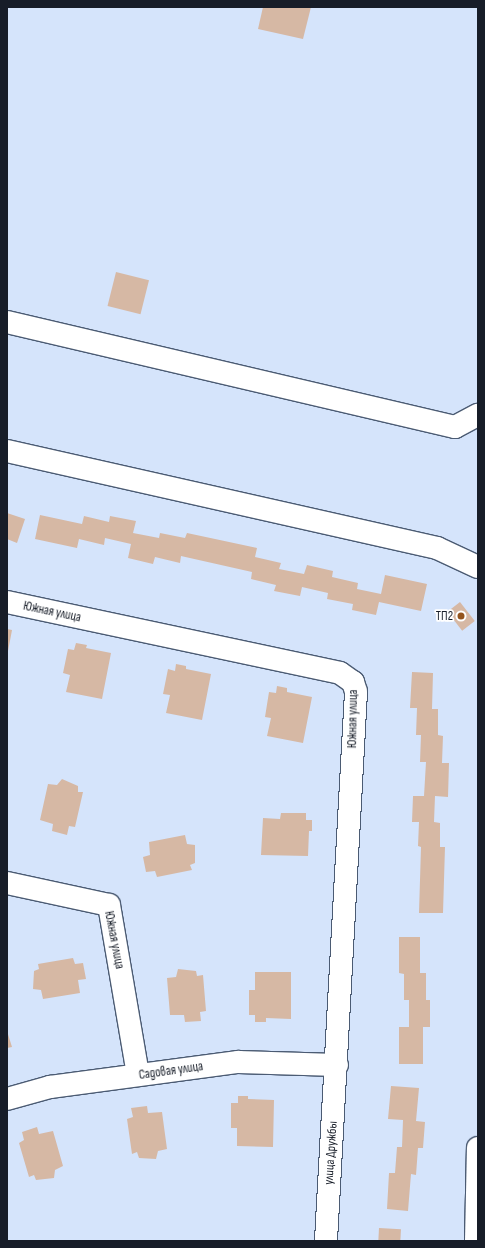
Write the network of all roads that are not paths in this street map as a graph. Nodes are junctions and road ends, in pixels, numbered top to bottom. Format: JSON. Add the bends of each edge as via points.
{"nodes":[{"id":1,"x":7,"y":322,"type":"edge"},
{"id":2,"x":478,"y":415,"type":"edge"},
{"id":3,"x":7,"y":450,"type":"edge"},
{"id":4,"x":478,"y":567,"type":"edge"},
{"id":5,"x":7,"y":602,"type":"edge"},
{"id":6,"x":7,"y":883,"type":"edge"},
{"id":7,"x":336,"y":1065,"type":"junction"},
{"id":8,"x":138,"y":1075,"type":"junction"},
{"id":9,"x":7,"y":1099,"type":"edge"},
{"id":10,"x":478,"y":1148,"type":"edge"},
{"id":11,"x":326,"y":1241,"type":"edge"},
{"id":12,"x":476,"y":1241,"type":"edge"}],
"edges":[{"from":1,"to":2,"type":"street","via":[[455,427]]},
{"from":3,"to":4,"type":"street","via":[[437,548]]},
{"from":5,"to":7,"type":"street","name":"Южная улица","via":[[340,673],[354,682],[356,692]]},
{"from":6,"to":8,"type":"street","name":"Южная улица","via":[[109,905]]},
{"from":7,"to":8,"type":"street","name":"Садовая улица","via":[[238,1062]]},
{"from":7,"to":11,"type":"street","name":"улица Дружбы"},
{"from":8,"to":9,"type":"street","name":"Садовая улица","via":[[50,1087]]},
{"from":10,"to":12,"type":"street"}]}
